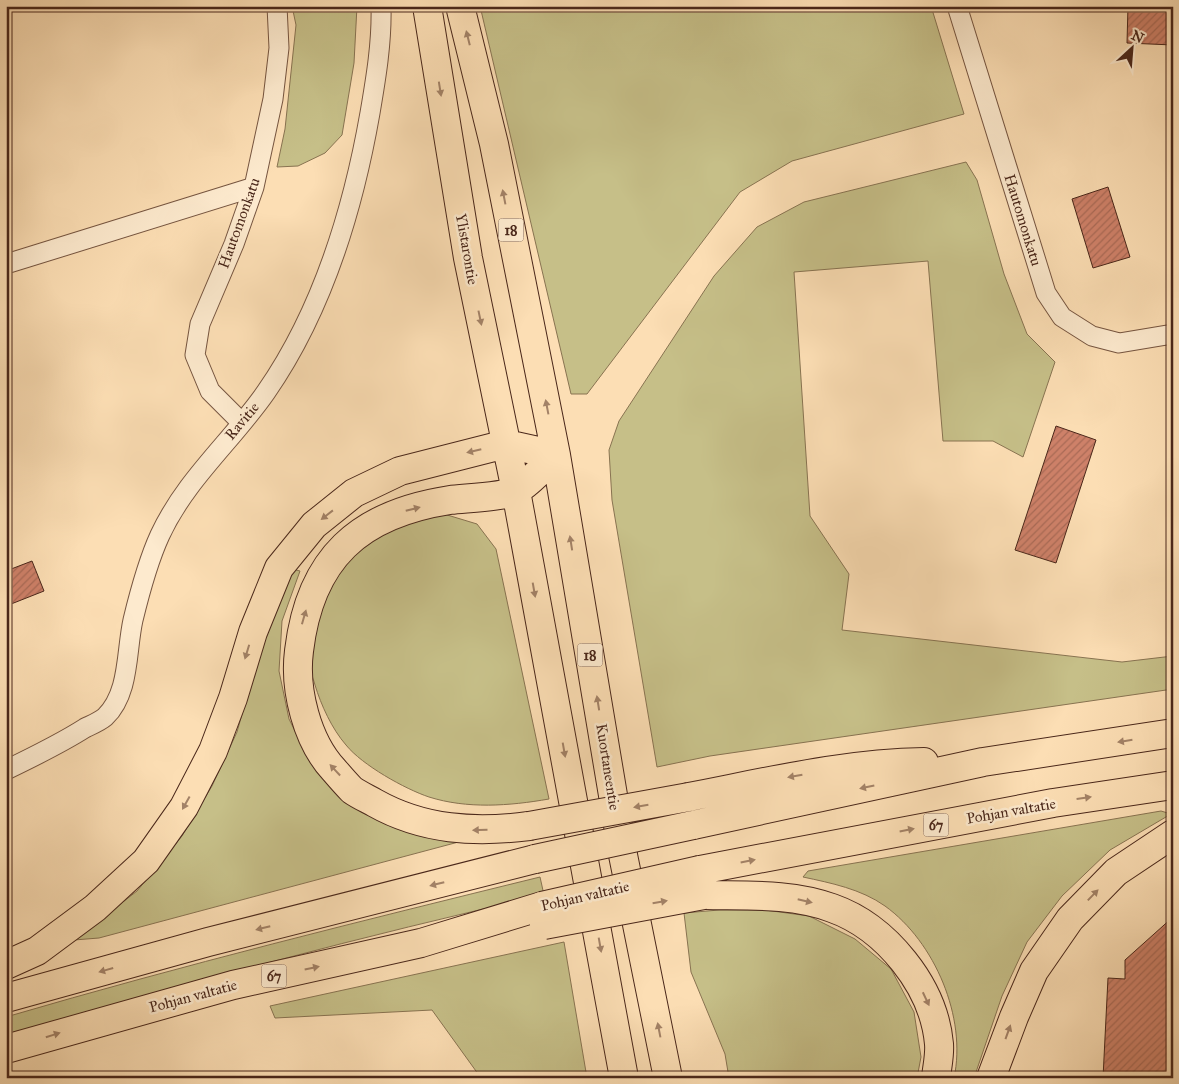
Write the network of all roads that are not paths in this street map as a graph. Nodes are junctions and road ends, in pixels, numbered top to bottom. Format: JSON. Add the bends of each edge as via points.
{"nodes":[{"id":1,"x":277,"y":6,"type":"edge"},
{"id":2,"x":381,"y":6,"type":"edge"},
{"id":3,"x":427,"y":6,"type":"edge"},
{"id":4,"x":460,"y":6,"type":"edge"},
{"id":5,"x":957,"y":6,"type":"edge"},
{"id":6,"x":254,"y":187,"type":"junction"},
{"id":7,"x":6,"y":264,"type":"edge"},
{"id":8,"x":1173,"y":334,"type":"edge"},
{"id":9,"x":241,"y":422,"type":"junction"},
{"id":10,"x":506,"y":444,"type":"junction"},
{"id":11,"x":556,"y":455,"type":"junction"},
{"id":12,"x":516,"y":491,"type":"junction"},
{"id":13,"x":1173,"y":733,"type":"edge"},
{"id":14,"x":983,"y":762,"type":"junction"},
{"id":15,"x":6,"y":770,"type":"edge"},
{"id":16,"x":1173,"y":785,"type":"edge"},
{"id":17,"x":1173,"y":834,"type":"edge"},
{"id":18,"x":702,"y":883,"type":"junction"},
{"id":19,"x":6,"y":965,"type":"edge"},
{"id":20,"x":6,"y":998,"type":"edge"},
{"id":21,"x":6,"y":1049,"type":"edge"},
{"id":22,"x":624,"y":1078,"type":"edge"},
{"id":23,"x":668,"y":1078,"type":"edge"},
{"id":24,"x":936,"y":1078,"type":"edge"},
{"id":25,"x":991,"y":1078,"type":"edge"}],
"edges":[{"from":1,"to":6,"type":"street","name":"Hautomonkatu","via":[[279,48],[273,99]]},
{"from":2,"to":9,"type":"street","name":"Ravitie","via":[[376,73],[364,149],[328,273],[299,339],[266,392]]},
{"from":3,"to":10,"type":"highway","name":"Ylistarontie","one_way":true,"via":[[468,258]]},
{"from":11,"to":4,"type":"highway","number":"18","one_way":true,"via":[[494,144]]},
{"from":5,"to":8,"type":"street","name":"Hautomonkatu","via":[[1046,293],[1062,317],[1092,336],[1119,343]]},
{"from":6,"to":7,"type":"street"},
{"from":6,"to":9,"type":"street","name":"Hautomonkatu","via":[[200,324],[195,355],[210,391]]},
{"from":9,"to":15,"type":"street","name":"Ravitie","via":[[181,496],[160,535],[132,623],[126,674],[105,717]]},
{"from":10,"to":11,"type":"highway"},
{"from":10,"to":12,"type":"highway","name":"Ylistarontie"},
{"from":10,"to":19,"type":"highway","one_way":true,"via":[[400,471],[354,493],[314,525],[279,568],[253,632],[213,751],[184,807],[146,861],[96,908],[37,951]]},
{"from":11,"to":12,"type":"highway"},
{"from":23,"to":11,"type":"highway","name":"Kuortaneentie","number":"18","one_way":true,"via":[[623,855]]},
{"from":14,"to":12,"type":"highway","one_way":true,"bridge":true,"via":[[879,763],[798,775],[529,826],[474,830],[432,825],[389,810],[354,791],[328,764],[300,701],[297,665],[302,623],[314,587],[335,554],[364,528],[405,511],[447,500]]},
{"from":12,"to":22,"type":"highway","one_way":true},
{"from":13,"to":14,"type":"highway","one_way":true},
{"from":14,"to":20,"type":"highway","one_way":true,"bridge":true,"via":[[535,859],[208,942]]},
{"from":18,"to":16,"type":"highway","name":"Pohjan valtatie","number":"67","one_way":true,"via":[[1053,803]]},
{"from":25,"to":17,"type":"highway","one_way":true,"via":[[1034,971],[1070,919],[1116,872]]},
{"from":21,"to":18,"type":"highway","name":"Pohjan valtatie","number":"67","one_way":true,"bridge":true,"via":[[233,985],[543,915]]},
{"from":18,"to":24,"type":"highway","one_way":true,"via":[[832,908],[874,931],[907,963],[928,1001],[939,1044]]}]}
